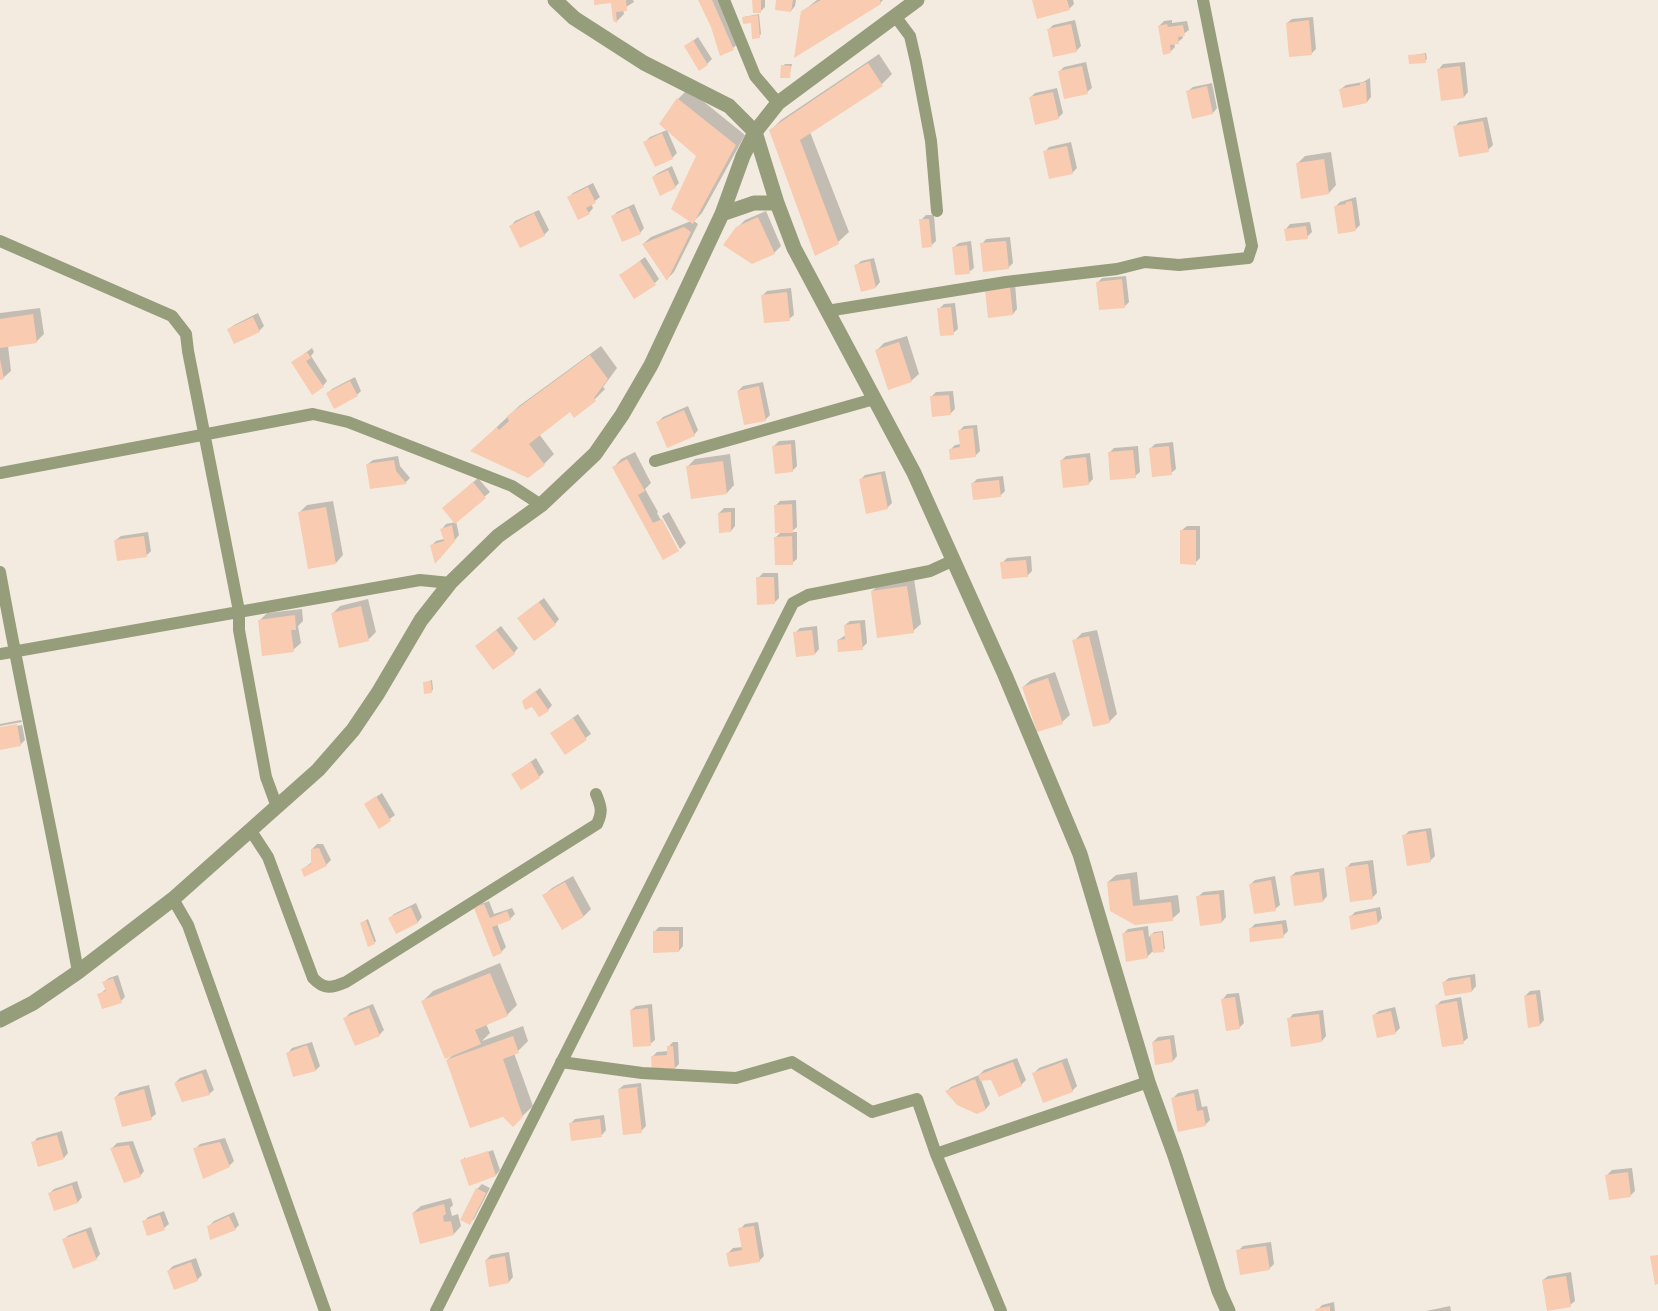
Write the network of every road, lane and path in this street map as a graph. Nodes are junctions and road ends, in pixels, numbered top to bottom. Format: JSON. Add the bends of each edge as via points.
{"nodes":[{"id":1,"x":555,"y":0,"type":"edge"},
{"id":2,"x":724,"y":0,"type":"edge"},
{"id":3,"x":1203,"y":0,"type":"edge"},
{"id":4,"x":913,"y":1,"type":"edge"},
{"id":5,"x":895,"y":16,"type":"junction"},
{"id":6,"x":778,"y":103,"type":"junction"},
{"id":7,"x":755,"y":132,"type":"junction"},
{"id":8,"x":777,"y":203,"type":"junction"},
{"id":9,"x":937,"y":211,"type":"dead end"},
{"id":10,"x":722,"y":214,"type":"junction"},
{"id":11,"x":0,"y":241,"type":"edge"},
{"id":12,"x":827,"y":311,"type":"junction"},
{"id":13,"x":874,"y":399,"type":"junction"},
{"id":14,"x":204,"y":436,"type":"junction"},
{"id":15,"x":655,"y":461,"type":"dead end"},
{"id":16,"x":0,"y":473,"type":"edge"},
{"id":17,"x":541,"y":505,"type":"junction"},
{"id":18,"x":954,"y":560,"type":"junction"},
{"id":19,"x":0,"y":572,"type":"edge"},
{"id":20,"x":450,"y":583,"type":"junction"},
{"id":21,"x":239,"y":610,"type":"junction"},
{"id":22,"x":14,"y":651,"type":"junction"},
{"id":23,"x":0,"y":654,"type":"edge"},
{"id":24,"x":596,"y":794,"type":"dead end"},
{"id":25,"x":277,"y":807,"type":"junction"},
{"id":26,"x":251,"y":831,"type":"junction"},
{"id":27,"x":173,"y":899,"type":"junction"},
{"id":28,"x":78,"y":972,"type":"junction"},
{"id":29,"x":0,"y":1020,"type":"edge"},
{"id":30,"x":561,"y":1062,"type":"junction"},
{"id":31,"x":1148,"y":1082,"type":"junction"},
{"id":32,"x":936,"y":1154,"type":"junction"},
{"id":33,"x":326,"y":1311,"type":"edge"},
{"id":34,"x":436,"y":1311,"type":"edge"},
{"id":35,"x":1001,"y":1311,"type":"edge"},
{"id":36,"x":1228,"y":1311,"type":"edge"}],
"edges":[{"from":1,"to":7,"type":"street","via":[[574,18],[644,63],[729,106]]},
{"from":2,"to":6,"type":"street","via":[[755,76]]},
{"from":3,"to":12,"type":"street","via":[[1252,246],[1248,258],[1179,265],[1145,262]]},
{"from":4,"to":5,"type":"street"},
{"from":5,"to":6,"type":"street"},
{"from":5,"to":9,"type":"street","via":[[910,36],[916,62],[931,141]]},
{"from":6,"to":7,"type":"street"},
{"from":7,"to":8,"type":"street"},
{"from":7,"to":10,"type":"street"},
{"from":8,"to":10,"type":"street","via":[[754,203]]},
{"from":8,"to":12,"type":"street","via":[[794,248]]},
{"from":10,"to":17,"type":"street","via":[[651,365],[622,415],[595,454]]},
{"from":11,"to":14,"type":"street","via":[[172,316],[186,334]]},
{"from":12,"to":13,"type":"street"},
{"from":13,"to":15,"type":"street"},
{"from":13,"to":18,"type":"street"},
{"from":14,"to":16,"type":"street"},
{"from":14,"to":17,"type":"street","via":[[313,414],[348,422],[512,486]]},
{"from":14,"to":21,"type":"street"},
{"from":17,"to":20,"type":"street","via":[[498,536]]},
{"from":18,"to":30,"type":"street","via":[[930,571],[808,595],[793,603]]},
{"from":18,"to":31,"type":"street","via":[[1080,854]]},
{"from":19,"to":22,"type":"street"},
{"from":20,"to":21,"type":"street","via":[[420,580]]},
{"from":20,"to":25,"type":"street","via":[[421,620],[352,730],[318,770]]},
{"from":21,"to":22,"type":"street"},
{"from":21,"to":25,"type":"street","via":[[239,630],[266,777]]},
{"from":22,"to":23,"type":"street"},
{"from":22,"to":28,"type":"street"},
{"from":24,"to":26,"type":"street","via":[[602,807],[597,824],[332,988],[320,986],[313,978],[267,857]]},
{"from":25,"to":26,"type":"street"},
{"from":26,"to":27,"type":"street"},
{"from":27,"to":28,"type":"street"},
{"from":27,"to":33,"type":"street","via":[[188,924]]},
{"from":28,"to":29,"type":"street"},
{"from":30,"to":32,"type":"street","via":[[642,1073],[736,1078],[792,1062],[872,1112],[916,1098]]},
{"from":30,"to":34,"type":"street"},
{"from":31,"to":32,"type":"street"},
{"from":31,"to":36,"type":"street"},
{"from":32,"to":35,"type":"street"}]}
